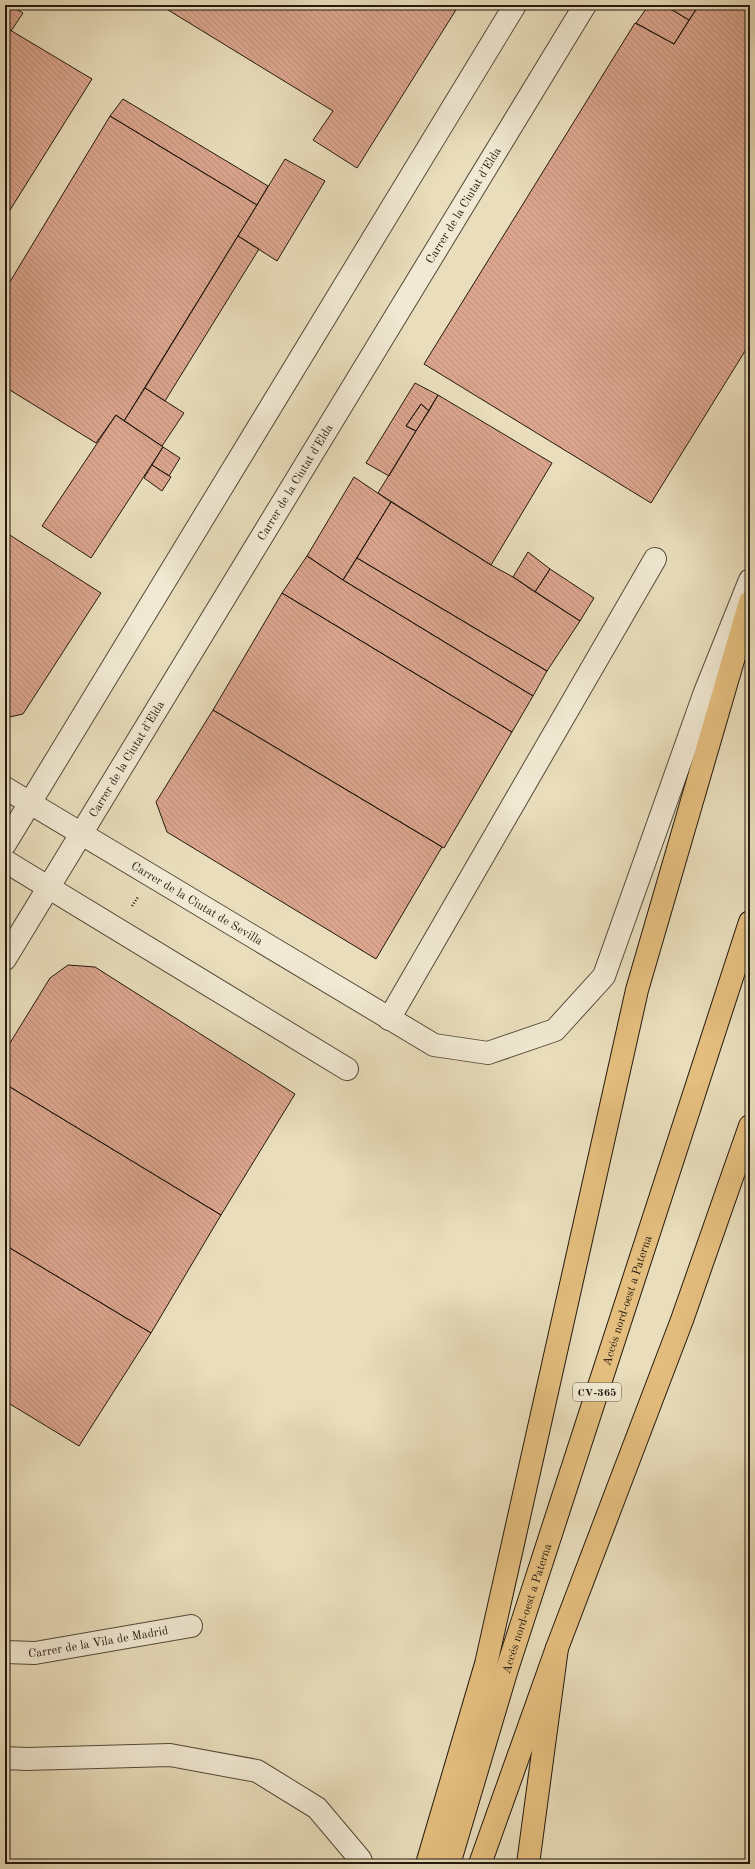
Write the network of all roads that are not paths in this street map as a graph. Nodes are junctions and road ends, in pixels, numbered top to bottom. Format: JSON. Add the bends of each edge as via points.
{"nodes":[{"id":1,"x":515,"y":5,"type":"edge"},
{"id":2,"x":585,"y":5,"type":"edge"},
{"id":3,"x":655,"y":559,"type":"dead end"},
{"id":4,"x":750,"y":580,"type":"edge"},
{"id":5,"x":750,"y":602,"type":"edge"},
{"id":6,"x":5,"y":788,"type":"edge"},
{"id":7,"x":29,"y":803,"type":"junction"},
{"id":8,"x":81,"y":834,"type":"junction"},
{"id":9,"x":5,"y":844,"type":"edge"},
{"id":10,"x":5,"y":861,"type":"edge"},
{"id":11,"x":48,"y":887,"type":"junction"},
{"id":12,"x":750,"y":922,"type":"edge"},
{"id":13,"x":5,"y":959,"type":"edge"},
{"id":14,"x":389,"y":1019,"type":"junction"},
{"id":15,"x":347,"y":1069,"type":"dead end"},
{"id":16,"x":750,"y":1126,"type":"edge"},
{"id":17,"x":191,"y":1626,"type":"dead end"},
{"id":18,"x":557,"y":1648,"type":"junction"},
{"id":19,"x":5,"y":1652,"type":"edge"},
{"id":20,"x":5,"y":1758,"type":"edge"},
{"id":21,"x":362,"y":1864,"type":"edge"},
{"id":22,"x":427,"y":1864,"type":"edge"},
{"id":23,"x":449,"y":1864,"type":"edge"},
{"id":24,"x":480,"y":1864,"type":"edge"},
{"id":25,"x":528,"y":1864,"type":"edge"}],
"edges":[{"from":1,"to":7,"type":"street"},
{"from":2,"to":8,"type":"street","name":"Carrer de la Ciutat d'Elda"},
{"from":3,"to":14,"type":"street"},
{"from":4,"to":14,"type":"street","name":"Carrer de la Ciutat de Sevilla","via":[[705,692],[604,976],[556,1030],[488,1053],[434,1045]]},
{"from":5,"to":22,"type":"main road","via":[[637,990],[486,1664]]},
{"from":6,"to":7,"type":"street","name":"Carrer de la Ciutat de Sevilla"},
{"from":7,"to":8,"type":"street","name":"Carrer de la Ciutat de Sevilla"},
{"from":7,"to":9,"type":"street"},
{"from":8,"to":11,"type":"street","name":"Carrer de la Ciutat d'Elda"},
{"from":8,"to":14,"type":"street","name":"Carrer de la Ciutat de Sevilla"},
{"from":10,"to":11,"type":"street"},
{"from":11,"to":13,"type":"street","name":"Carrer de la Ciutat d'Elda"},
{"from":11,"to":15,"type":"street"},
{"from":12,"to":23,"type":"main road","name":"Accés nord-oest a Paterna","number":"CV-365","via":[[510,1661]]},
{"from":16,"to":18,"type":"main road","via":[[682,1320]]},
{"from":17,"to":19,"type":"street","name":"Carrer de la Vila de Madrid","via":[[35,1653]]},
{"from":18,"to":24,"type":"main road"},
{"from":18,"to":25,"type":"main road"},
{"from":20,"to":21,"type":"street","via":[[170,1755],[257,1771],[317,1808]]}]}
